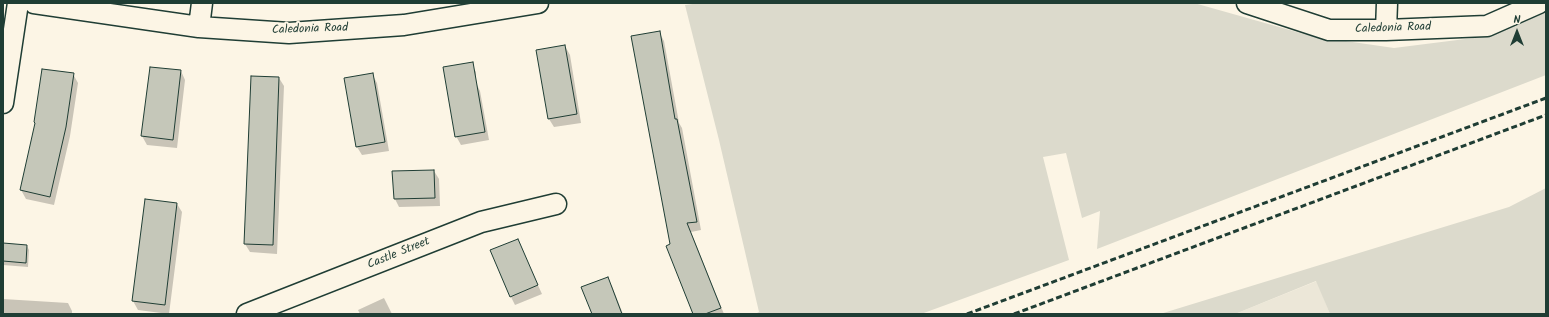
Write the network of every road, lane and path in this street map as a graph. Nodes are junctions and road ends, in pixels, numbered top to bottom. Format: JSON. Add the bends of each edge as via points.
{"nodes":[{"id":1,"x":18,"y":3,"type":"edge"},
{"id":2,"x":34,"y":3,"type":"edge"},
{"id":3,"x":202,"y":3,"type":"edge"},
{"id":4,"x":538,"y":3,"type":"edge"},
{"id":5,"x":1247,"y":3,"type":"edge"},
{"id":6,"x":1387,"y":3,"type":"edge"},
{"id":7,"x":1539,"y":3,"type":"edge"},
{"id":8,"x":199,"y":27,"type":"junction"},
{"id":9,"x":1386,"y":30,"type":"junction"},
{"id":10,"x":3,"y":103,"type":"edge"},
{"id":11,"x":556,"y":204,"type":"dead end"},
{"id":12,"x":247,"y":314,"type":"edge"}],
"edges":[{"from":1,"to":10,"type":"street"},
{"from":2,"to":8,"type":"street","name":"Caledonia Road"},
{"from":3,"to":8,"type":"street"},
{"from":4,"to":8,"type":"street","name":"Caledonia Road","via":[[404,25],[289,34]]},
{"from":5,"to":9,"type":"street","name":"Caledonia Road","via":[[1329,30]]},
{"from":6,"to":9,"type":"street"},
{"from":7,"to":9,"type":"street","name":"Caledonia Road","via":[[1486,26]]},
{"from":11,"to":12,"type":"street","name":"Castle Street","via":[[480,222]]}]}
